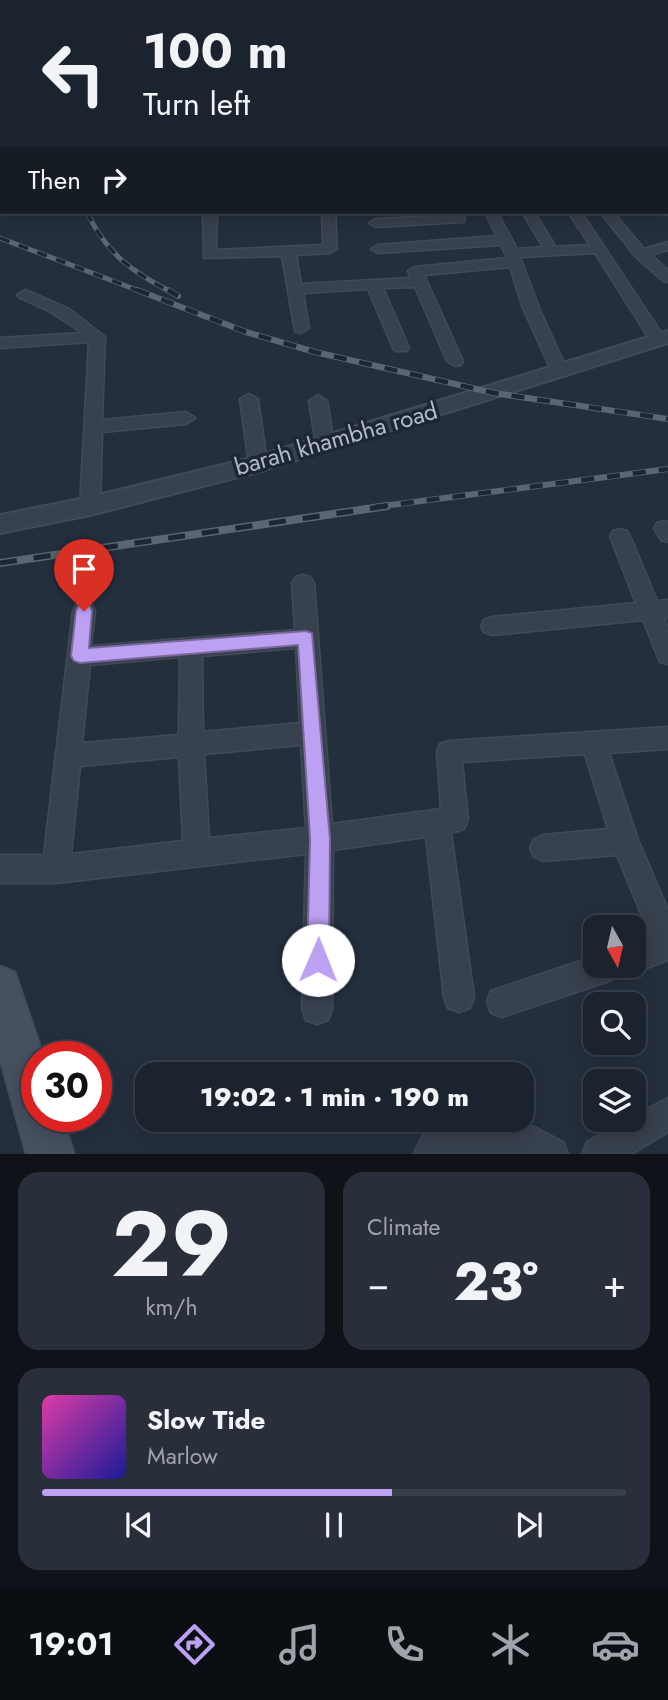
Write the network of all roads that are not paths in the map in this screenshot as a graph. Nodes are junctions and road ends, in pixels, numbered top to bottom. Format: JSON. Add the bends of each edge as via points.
{"nodes":[{"id":1,"x":210,"y":214,"type":"edge"},
{"id":2,"x":329,"y":214,"type":"edge"},
{"id":3,"x":492,"y":214,"type":"edge"},
{"id":4,"x":529,"y":214,"type":"edge"},
{"id":5,"x":576,"y":214,"type":"edge"},
{"id":6,"x":608,"y":214,"type":"edge"},
{"id":7,"x":457,"y":215,"type":"edge"},
{"id":8,"x":376,"y":223,"type":"dead end"},
{"id":9,"x":469,"y":242,"type":"junction"},
{"id":10,"x":547,"y":244,"type":"dead end"},
{"id":11,"x":668,"y":246,"type":"edge"},
{"id":12,"x":378,"y":249,"type":"dead end"},
{"id":13,"x":598,"y":249,"type":"junction"},
{"id":14,"x":288,"y":251,"type":"junction"},
{"id":15,"x":511,"y":252,"type":"junction"},
{"id":16,"x":640,"y":254,"type":"junction"},
{"id":17,"x":668,"y":278,"type":"edge"},
{"id":18,"x":418,"y":282,"type":"junction"},
{"id":19,"x":374,"y":285,"type":"junction"},
{"id":20,"x":294,"y":289,"type":"junction"},
{"id":21,"x":25,"y":295,"type":"dead end"},
{"id":22,"x":300,"y":328,"type":"dead end"},
{"id":23,"x":97,"y":337,"type":"junction"},
{"id":24,"x":663,"y":339,"type":"edge"},
{"id":25,"x":0,"y":343,"type":"edge"},
{"id":26,"x":401,"y":348,"type":"dead end"},
{"id":27,"x":454,"y":361,"type":"dead end"},
{"id":28,"x":560,"y":372,"type":"junction"},
{"id":29,"x":249,"y":399,"type":"dead end"},
{"id":30,"x":318,"y":401,"type":"dead end"},
{"id":31,"x":186,"y":418,"type":"dead end"},
{"id":32,"x":94,"y":427,"type":"junction"},
{"id":33,"x":326,"y":444,"type":"junction"},
{"id":34,"x":258,"y":464,"type":"junction"},
{"id":35,"x":90,"y":506,"type":"junction"},
{"id":36,"x":0,"y":524,"type":"edge"},
{"id":37,"x":620,"y":536,"type":"dead end"},
{"id":38,"x":303,"y":583,"type":"dead end"},
{"id":39,"x":659,"y":610,"type":"edge"},
{"id":40,"x":84,"y":611,"type":"dead end"},
{"id":41,"x":492,"y":626,"type":"dead end"},
{"id":42,"x":306,"y":638,"type":"junction"},
{"id":43,"x":191,"y":648,"type":"junction"},
{"id":44,"x":668,"y":654,"type":"edge"},
{"id":45,"x":80,"y":656,"type":"junction"},
{"id":46,"x":314,"y":733,"type":"junction"},
{"id":47,"x":668,"y":738,"type":"edge"},
{"id":48,"x":594,"y":744,"type":"junction"},
{"id":49,"x":191,"y":745,"type":"junction"},
{"id":50,"x":69,"y":756,"type":"junction"},
{"id":51,"x":437,"y":823,"type":"junction"},
{"id":52,"x":320,"y":839,"type":"junction"},
{"id":53,"x":625,"y":841,"type":"junction"},
{"id":54,"x":543,"y":848,"type":"dead end"},
{"id":55,"x":197,"y":855,"type":"junction"},
{"id":56,"x":0,"y":869,"type":"edge"},
{"id":57,"x":56,"y":869,"type":"junction"},
{"id":58,"x":668,"y":945,"type":"edge"},
{"id":59,"x":646,"y":953,"type":"edge"},
{"id":60,"x":583,"y":975,"type":"edge"},
{"id":61,"x":0,"y":987,"type":"edge"},
{"id":62,"x":459,"y":997,"type":"dead end"},
{"id":63,"x":502,"y":1002,"type":"dead end"},
{"id":64,"x":317,"y":1009,"type":"dead end"},
{"id":65,"x":21,"y":1055,"type":"edge"},
{"id":66,"x":668,"y":1114,"type":"edge"},
{"id":67,"x":44,"y":1132,"type":"edge"},
{"id":68,"x":50,"y":1154,"type":"edge"},
{"id":69,"x":431,"y":1154,"type":"edge"},
{"id":70,"x":551,"y":1154,"type":"edge"},
{"id":71,"x":599,"y":1154,"type":"edge"}],
"edges":[{"from":1,"to":14,"type":"street","via":[[209,255]]},
{"from":2,"to":14,"type":"street","via":[[330,249]]},
{"from":3,"to":15,"type":"street"},
{"from":4,"to":10,"type":"street"},
{"from":5,"to":13,"type":"street"},
{"from":6,"to":16,"type":"street"},
{"from":7,"to":8,"type":"street"},
{"from":7,"to":9,"type":"street"},
{"from":9,"to":12,"type":"street"},
{"from":9,"to":15,"type":"street"},
{"from":11,"to":16,"type":"street"},
{"from":13,"to":15,"type":"street"},
{"from":13,"to":24,"type":"street"},
{"from":14,"to":20,"type":"street"},
{"from":15,"to":18,"type":"street","via":[[418,270],[414,273]]},
{"from":15,"to":28,"type":"street"},
{"from":16,"to":17,"type":"street"},
{"from":18,"to":19,"type":"street"},
{"from":18,"to":27,"type":"street"},
{"from":19,"to":20,"type":"street"},
{"from":19,"to":26,"type":"street"},
{"from":20,"to":22,"type":"street"},
{"from":21,"to":23,"type":"street","via":[[76,320]]},
{"from":23,"to":25,"type":"street"},
{"from":23,"to":32,"type":"street"},
{"from":24,"to":28,"type":"street","name":"barah khambha road"},
{"from":28,"to":33,"type":"street","name":"barah khambha road"},
{"from":29,"to":34,"type":"street"},
{"from":30,"to":33,"type":"street"},
{"from":31,"to":32,"type":"street"},
{"from":32,"to":35,"type":"street"},
{"from":33,"to":34,"type":"street","name":"barah khambha road"},
{"from":34,"to":35,"type":"street","name":"barah khambha road"},
{"from":35,"to":36,"type":"street","name":"barah khambha road"},
{"from":37,"to":39,"type":"street"},
{"from":38,"to":42,"type":"street"},
{"from":39,"to":41,"type":"street"},
{"from":39,"to":44,"type":"street"},
{"from":40,"to":45,"type":"street"},
{"from":42,"to":43,"type":"street"},
{"from":42,"to":46,"type":"street"},
{"from":43,"to":45,"type":"street"},
{"from":43,"to":49,"type":"street"},
{"from":45,"to":50,"type":"street"},
{"from":46,"to":49,"type":"street"},
{"from":46,"to":52,"type":"street"},
{"from":47,"to":48,"type":"street"},
{"from":48,"to":51,"type":"street","via":[[449,752],[456,818]]},
{"from":48,"to":53,"type":"street"},
{"from":49,"to":50,"type":"street"},
{"from":49,"to":55,"type":"street"},
{"from":50,"to":57,"type":"street"},
{"from":51,"to":52,"type":"street"},
{"from":51,"to":62,"type":"street"},
{"from":52,"to":55,"type":"street"},
{"from":52,"to":64,"type":"street"},
{"from":53,"to":54,"type":"street"},
{"from":53,"to":58,"type":"street"},
{"from":55,"to":57,"type":"street"},
{"from":56,"to":57,"type":"street"},
{"from":58,"to":59,"type":"street"},
{"from":60,"to":63,"type":"street"},
{"from":61,"to":65,"type":"main road"},
{"from":66,"to":71,"type":"street"},
{"from":67,"to":68,"type":"main road"},
{"from":69,"to":70,"type":"street","via":[[436,1145],[446,1143],[534,1144]]}]}
